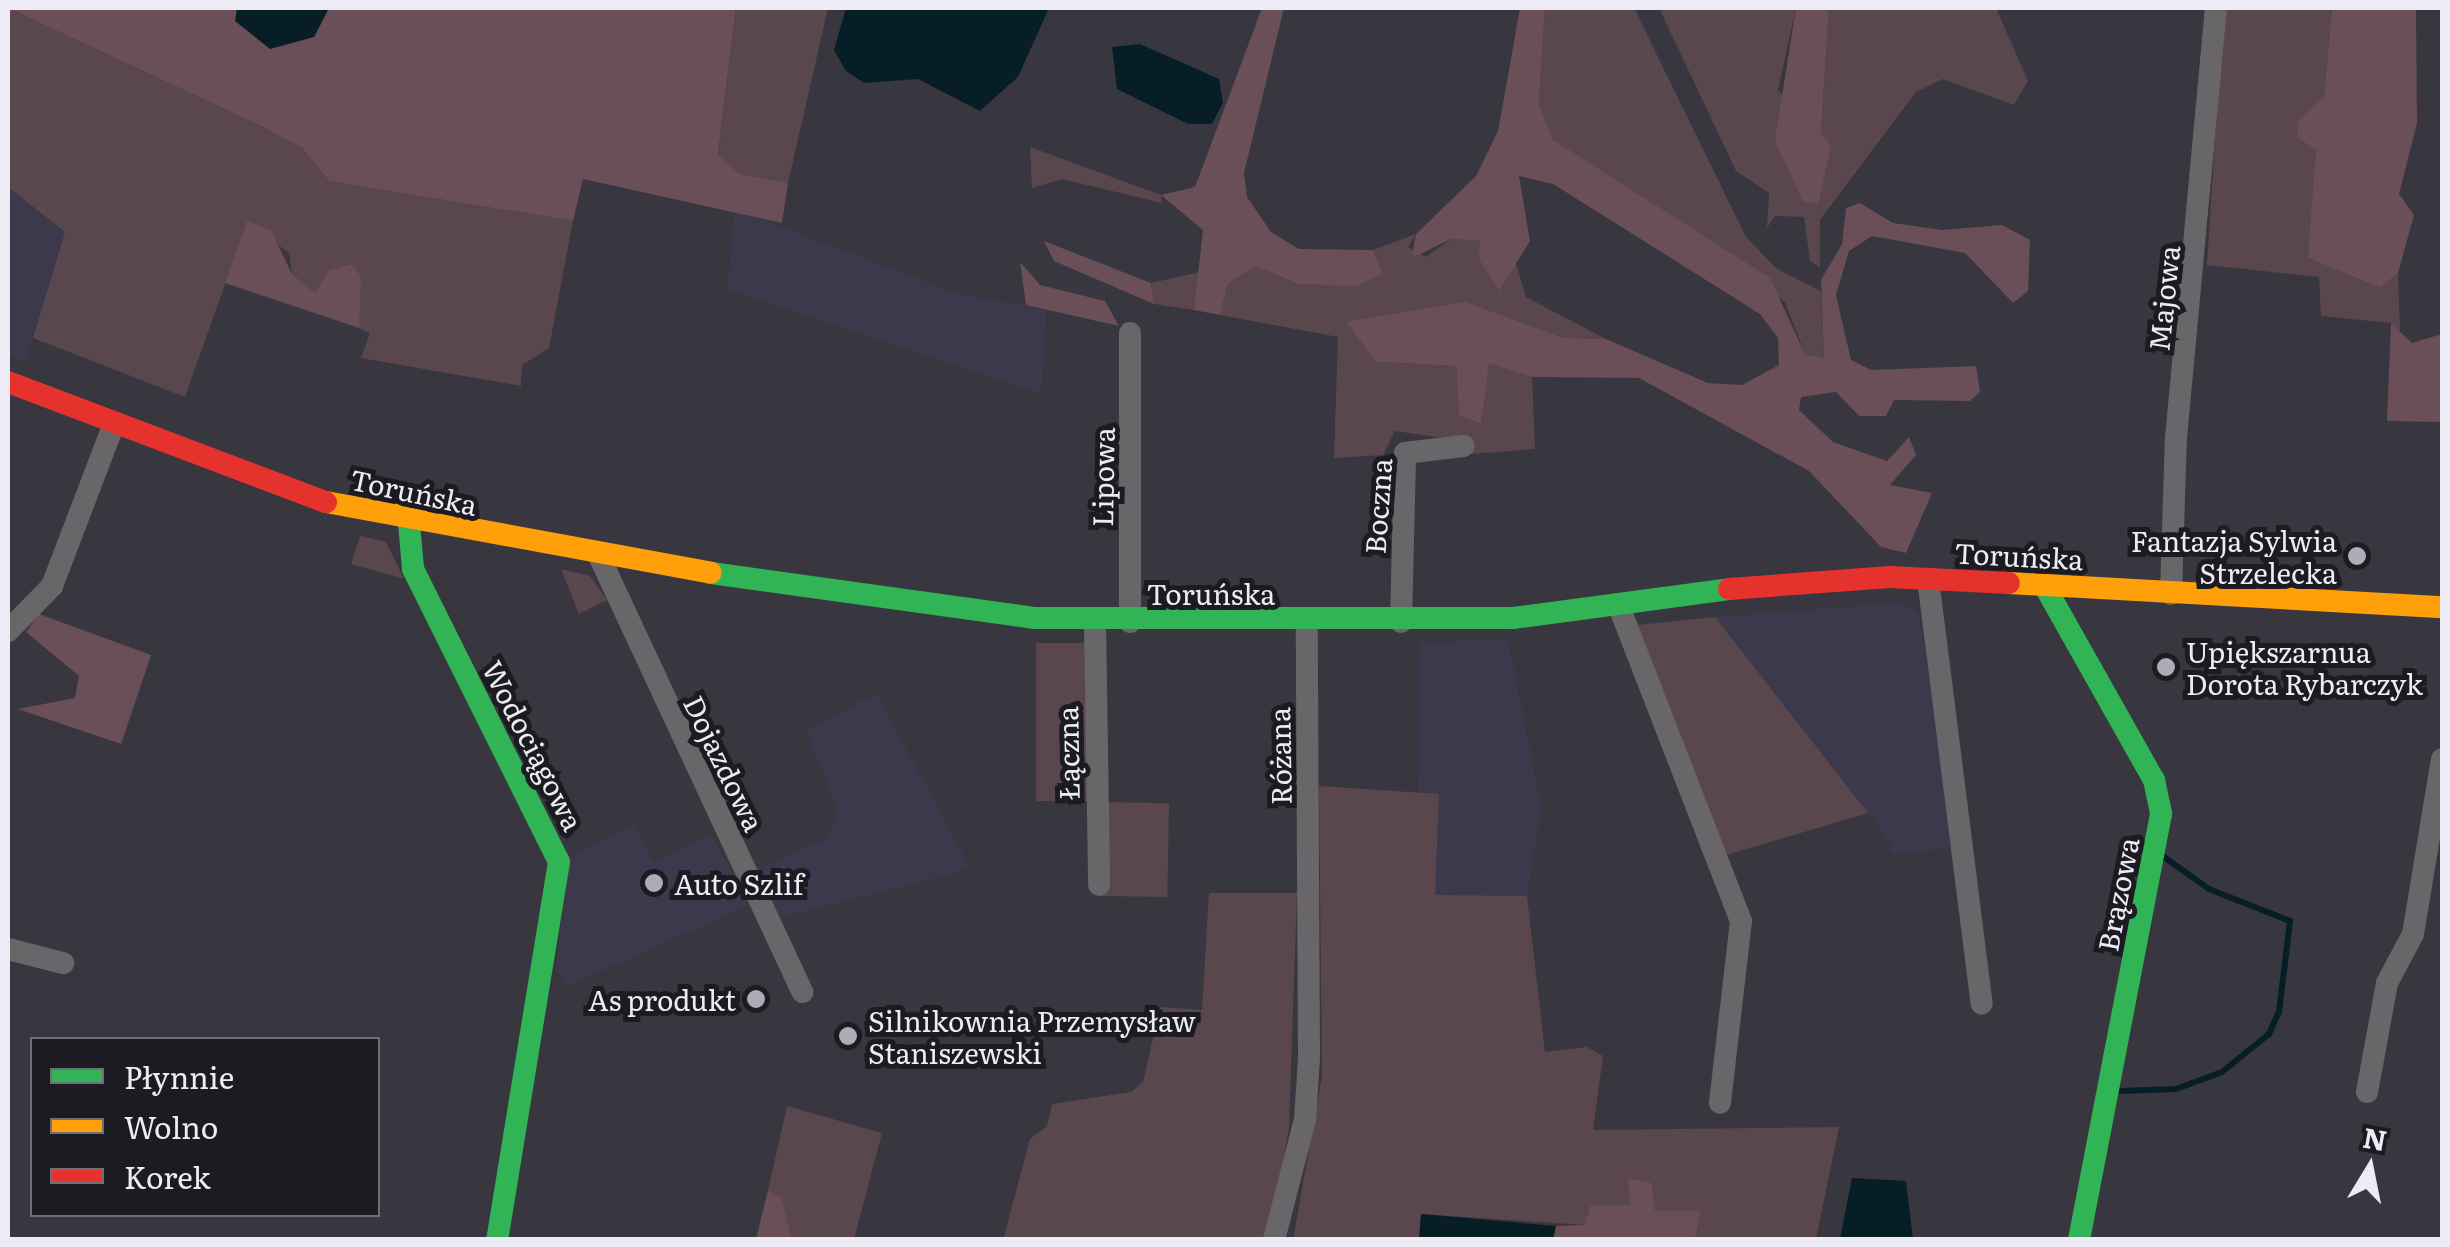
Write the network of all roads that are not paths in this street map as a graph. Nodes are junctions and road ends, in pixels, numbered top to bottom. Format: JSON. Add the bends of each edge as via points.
{"nodes":[{"id":1,"x":2216,"y":8,"type":"edge"},
{"id":2,"x":1130,"y":333,"type":"dead end"},
{"id":3,"x":8,"y":382,"type":"edge"},
{"id":4,"x":113,"y":426,"type":"junction"},
{"id":5,"x":1464,"y":446,"type":"dead end"},
{"id":6,"x":410,"y":523,"type":"junction"},
{"id":7,"x":600,"y":558,"type":"junction"},
{"id":8,"x":1928,"y":579,"type":"junction"},
{"id":9,"x":2044,"y":586,"type":"junction"},
{"id":10,"x":2171,"y":594,"type":"junction"},
{"id":11,"x":1618,"y":604,"type":"junction"},
{"id":12,"x":2442,"y":607,"type":"edge"},
{"id":13,"x":1096,"y":621,"type":"junction"},
{"id":14,"x":1130,"y":622,"type":"junction"},
{"id":15,"x":1401,"y":622,"type":"junction"},
{"id":16,"x":1307,"y":623,"type":"junction"},
{"id":17,"x":8,"y":631,"type":"edge"},
{"id":18,"x":2442,"y":759,"type":"edge"},
{"id":19,"x":1099,"y":885,"type":"dead end"},
{"id":20,"x":8,"y":949,"type":"edge"},
{"id":21,"x":63,"y":963,"type":"dead end"},
{"id":22,"x":802,"y":992,"type":"dead end"},
{"id":23,"x":1982,"y":1004,"type":"dead end"},
{"id":24,"x":2367,"y":1092,"type":"dead end"},
{"id":25,"x":1720,"y":1103,"type":"dead end"},
{"id":26,"x":497,"y":1240,"type":"edge"},
{"id":27,"x":1274,"y":1240,"type":"edge"},
{"id":28,"x":2079,"y":1240,"type":"edge"}],
"edges":[{"from":1,"to":10,"type":"street","name":"Majowa"},
{"from":2,"to":14,"type":"street","name":"Lipowa"},
{"from":3,"to":4,"type":"main road","name":"Toruńska"},
{"from":4,"to":6,"type":"main road","name":"Toruńska","via":[[300,496]]},
{"from":4,"to":17,"type":"street","via":[[52,586]]},
{"from":5,"to":15,"type":"street","name":"Boczna","via":[[1405,453]]},
{"from":6,"to":7,"type":"main road","name":"Toruńska"},
{"from":6,"to":26,"type":"main road","name":"Wodociągowa","via":[[413,569],[559,862]]},
{"from":7,"to":13,"type":"main road","name":"Toruńska","via":[[930,608]]},
{"from":7,"to":22,"type":"street","name":"Dojazdowa"},
{"from":8,"to":9,"type":"main road","name":"Toruńska"},
{"from":8,"to":11,"type":"main road","name":"Toruńska","via":[[1796,580]]},
{"from":8,"to":23,"type":"street"},
{"from":9,"to":10,"type":"main road","name":"Toruńska"},
{"from":9,"to":28,"type":"main road","name":"Brązowa","via":[[2154,780],[2157,849]]},
{"from":10,"to":12,"type":"main road","name":"Toruńska"},
{"from":11,"to":15,"type":"main road","name":"Toruńska"},
{"from":11,"to":25,"type":"street","via":[[1741,921]]},
{"from":13,"to":14,"type":"main road","name":"Toruńska"},
{"from":13,"to":19,"type":"street","name":"Łączna"},
{"from":14,"to":16,"type":"main road","name":"Toruńska"},
{"from":15,"to":16,"type":"main road","name":"Toruńska"},
{"from":16,"to":27,"type":"street","name":"Różana","via":[[1311,888],[1305,1119]]},
{"from":18,"to":24,"type":"street","via":[[2413,934],[2387,983]]},
{"from":20,"to":21,"type":"street"}]}
